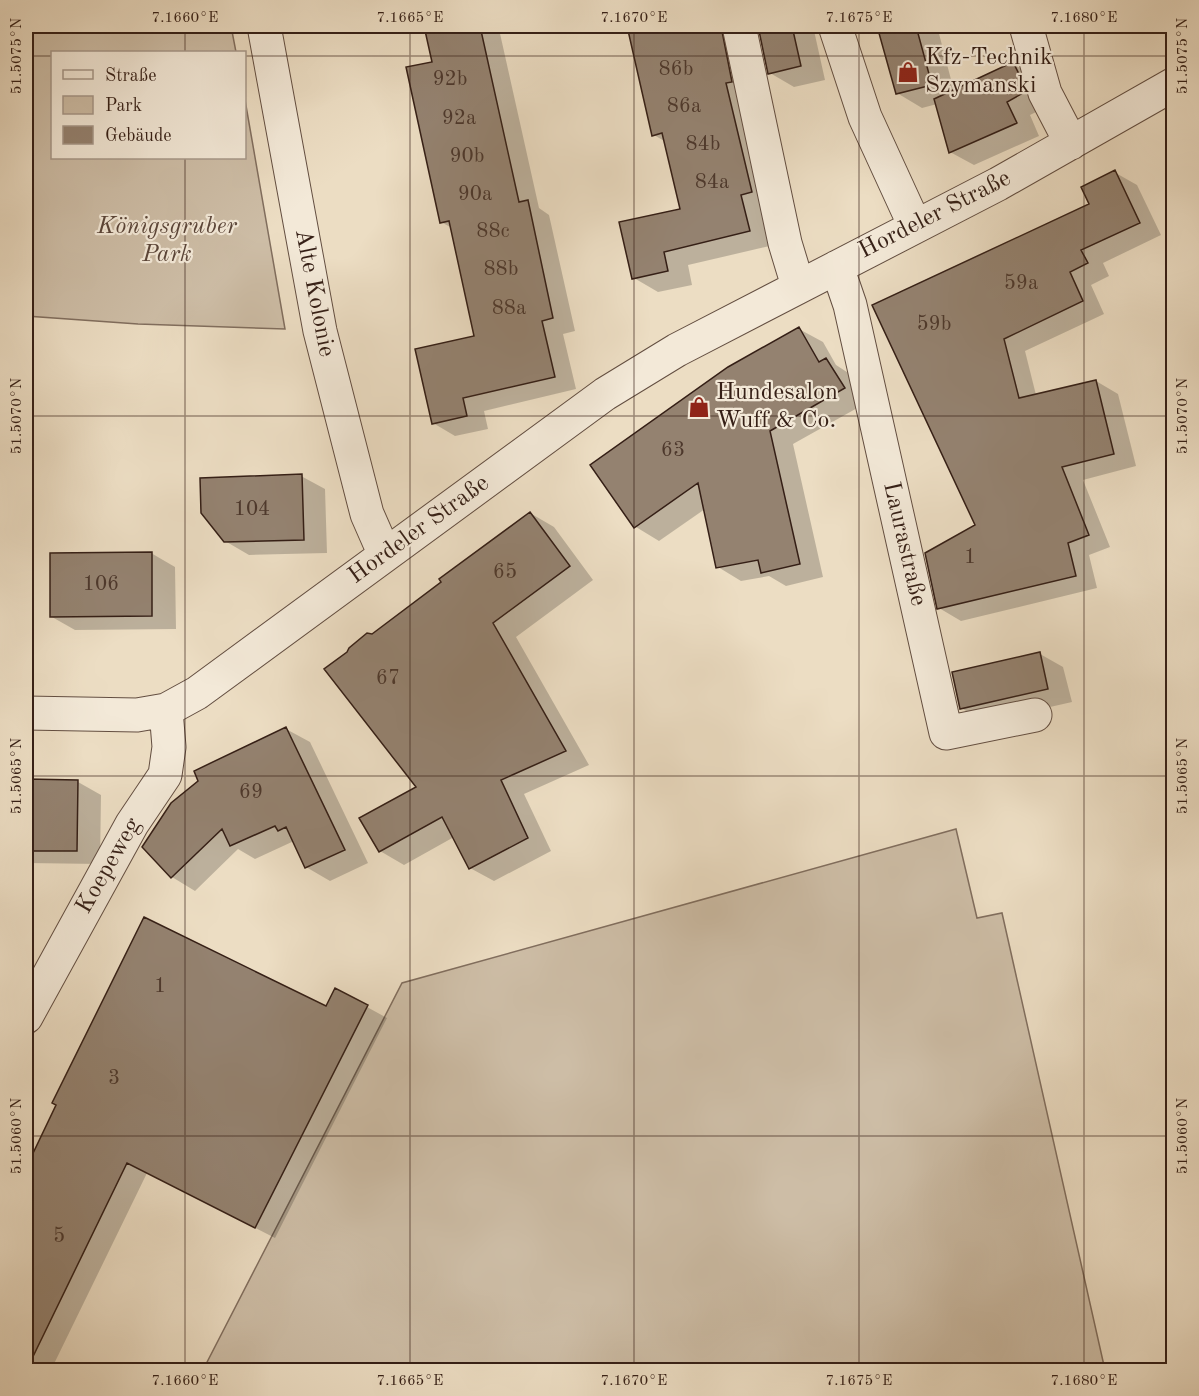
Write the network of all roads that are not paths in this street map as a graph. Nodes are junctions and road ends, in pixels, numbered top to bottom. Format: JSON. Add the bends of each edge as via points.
{"nodes":[{"id":1,"x":264,"y":26,"type":"edge"},
{"id":2,"x":739,"y":26,"type":"edge"},
{"id":3,"x":835,"y":26,"type":"edge"},
{"id":4,"x":1026,"y":26,"type":"edge"},
{"id":5,"x":1173,"y":84,"type":"edge"},
{"id":6,"x":1071,"y":143,"type":"junction"},
{"id":7,"x":915,"y":226,"type":"junction"},
{"id":8,"x":837,"y":267,"type":"junction"},
{"id":9,"x":798,"y":286,"type":"junction"},
{"id":10,"x":386,"y":555,"type":"junction"},
{"id":11,"x":166,"y":710,"type":"junction"},
{"id":12,"x":26,"y":713,"type":"edge"},
{"id":13,"x":1035,"y":715,"type":"dead end"},
{"id":14,"x":26,"y":1017,"type":"edge"}],
"edges":[{"from":1,"to":10,"type":"street","name":"Alte Kolonie","via":[[320,331],[367,514]]},
{"from":2,"to":9,"type":"street","via":[[785,243]]},
{"from":3,"to":7,"type":"street","via":[[865,117]]},
{"from":4,"to":6,"type":"street","via":[[1045,93]]},
{"from":5,"to":6,"type":"street","name":"Hordeler Straße"},
{"from":6,"to":7,"type":"street","name":"Hordeler Straße"},
{"from":7,"to":8,"type":"street","name":"Hordeler Straße"},
{"from":8,"to":9,"type":"street","name":"Hordeler Straße"},
{"from":8,"to":13,"type":"street","name":"Laurastraße","via":[[850,305],[946,733]]},
{"from":9,"to":10,"type":"street","name":"Hordeler Straße","via":[[677,350],[605,394]]},
{"from":10,"to":11,"type":"street","name":"Hordeler Straße","via":[[224,674]]},
{"from":11,"to":12,"type":"street","name":"Hordeler Straße","via":[[137,715]]},
{"from":11,"to":14,"type":"street","name":"Koepeweg","via":[[169,747],[165,775],[126,834]]}]}
